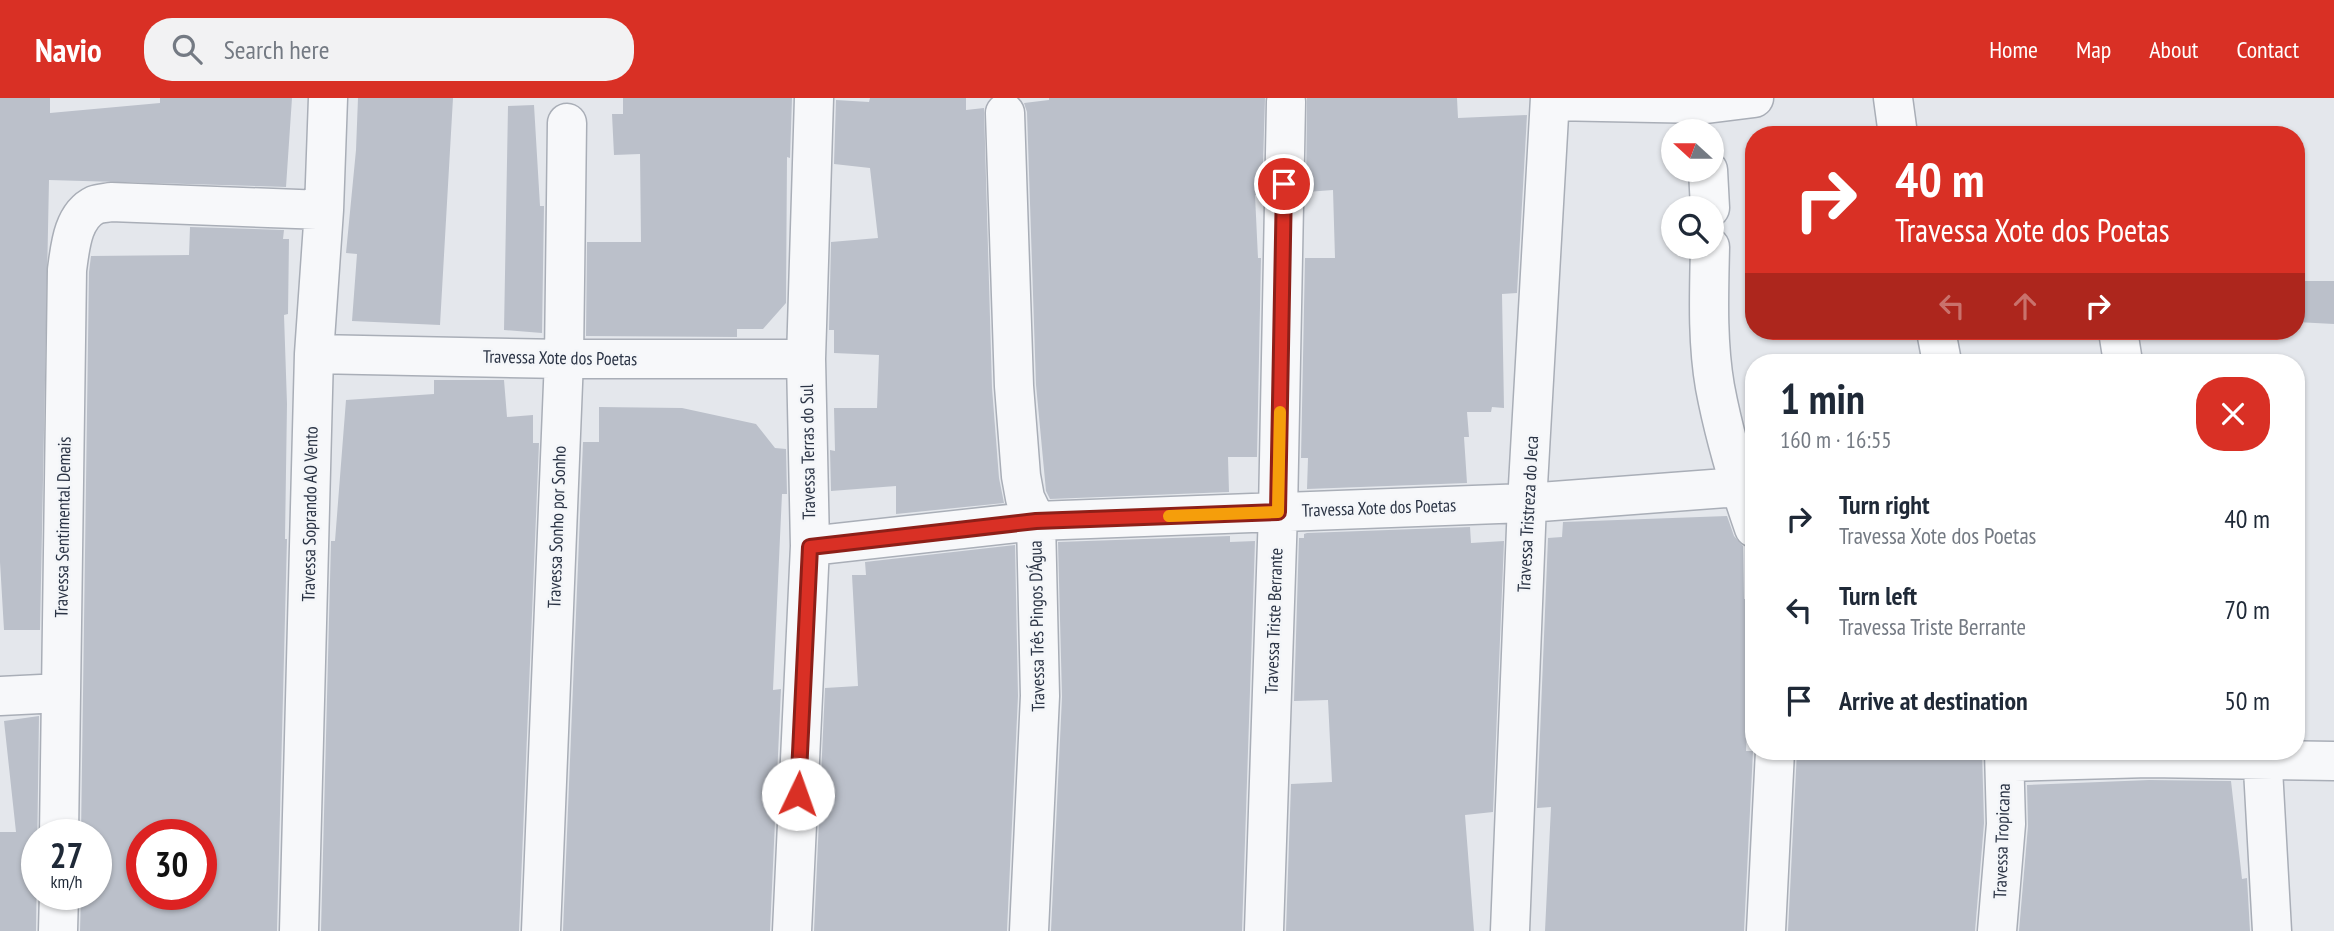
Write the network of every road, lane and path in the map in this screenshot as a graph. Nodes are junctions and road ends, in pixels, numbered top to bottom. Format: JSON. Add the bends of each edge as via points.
{"nodes":[{"id":1,"x":328,"y":98,"type":"edge"},
{"id":2,"x":814,"y":98,"type":"edge"},
{"id":3,"x":1754,"y":98,"type":"edge"},
{"id":4,"x":1893,"y":98,"type":"edge"},
{"id":5,"x":1550,"y":99,"type":"edge"},
{"id":6,"x":1286,"y":102,"type":"dead end"},
{"id":7,"x":1005,"y":113,"type":"dead end"},
{"id":8,"x":1707,"y":118,"type":"edge"},
{"id":9,"x":567,"y":123,"type":"dead end"},
{"id":10,"x":1897,"y":126,"type":"edge"},
{"id":11,"x":324,"y":210,"type":"junction"},
{"id":12,"x":1710,"y":259,"type":"edge"},
{"id":13,"x":314,"y":354,"type":"junction"},
{"id":14,"x":564,"y":359,"type":"junction"},
{"id":15,"x":806,"y":359,"type":"junction"},
{"id":16,"x":1740,"y":487,"type":"junction"},
{"id":17,"x":1745,"y":502,"type":"edge"},
{"id":18,"x":1527,"y":503,"type":"junction"},
{"id":19,"x":1278,"y":512,"type":"junction"},
{"id":20,"x":1036,"y":521,"type":"junction"},
{"id":21,"x":810,"y":547,"type":"junction"},
{"id":22,"x":61,"y":693,"type":"junction"},
{"id":23,"x":0,"y":696,"type":"edge"},
{"id":24,"x":2305,"y":759,"type":"edge"},
{"id":25,"x":1775,"y":760,"type":"edge"},
{"id":26,"x":2004,"y":760,"type":"edge"},
{"id":27,"x":2262,"y":760,"type":"edge"},
{"id":28,"x":2334,"y":761,"type":"edge"},
{"id":29,"x":59,"y":819,"type":"edge"},
{"id":30,"x":59,"y":910,"type":"edge"},
{"id":31,"x":58,"y":931,"type":"edge"},
{"id":32,"x":299,"y":931,"type":"edge"},
{"id":33,"x":541,"y":931,"type":"edge"},
{"id":34,"x":792,"y":931,"type":"edge"},
{"id":35,"x":1029,"y":931,"type":"edge"},
{"id":36,"x":1264,"y":931,"type":"edge"},
{"id":37,"x":1510,"y":931,"type":"edge"},
{"id":38,"x":1766,"y":931,"type":"edge"},
{"id":39,"x":1997,"y":931,"type":"edge"},
{"id":40,"x":2272,"y":931,"type":"edge"}],
"edges":[{"from":1,"to":11,"type":"street","name":"Travessa Soprando AO Vento"},
{"from":2,"to":15,"type":"street","name":"Travessa Terras do Sul"},
{"from":3,"to":8,"type":"street"},
{"from":4,"to":10,"type":"street"},
{"from":5,"to":8,"type":"street"},
{"from":5,"to":18,"type":"street","name":"Travessa Tristreza do Jeca"},
{"from":6,"to":19,"type":"street","name":"Travessa Triste Berrante"},
{"from":7,"to":20,"type":"street","name":"Travessa Três Pingos D'Água","via":[[1014,386],[1021,476]]},
{"from":9,"to":14,"type":"street","name":"Travessa Sonho por Sonho"},
{"from":11,"to":13,"type":"street","name":"Travessa Soprando AO Vento"},
{"from":11,"to":22,"type":"street","name":"Travessa Sentimental Demais","via":[[111,202],[94,205],[79,222],[67,270]]},
{"from":12,"to":16,"type":"street","via":[[1708,313],[1715,386]]},
{"from":13,"to":14,"type":"street","name":"Travessa Xote dos Poetas"},
{"from":13,"to":32,"type":"street","name":"Travessa Soprando AO Vento"},
{"from":14,"to":15,"type":"street","name":"Travessa Xote dos Poetas"},
{"from":14,"to":33,"type":"street","name":"Travessa Sonho por Sonho"},
{"from":15,"to":21,"type":"street","name":"Travessa Terras do Sul"},
{"from":16,"to":17,"type":"street"},
{"from":16,"to":18,"type":"street","name":"Travessa Xote dos Poetas"},
{"from":18,"to":19,"type":"street","name":"Travessa Xote dos Poetas"},
{"from":18,"to":37,"type":"street","name":"Travessa Tristreza do Jeca"},
{"from":19,"to":20,"type":"street","name":"Travessa Xote dos Poetas"},
{"from":19,"to":36,"type":"street","name":"Travessa Triste Berrante"},
{"from":20,"to":21,"type":"street","name":"Travessa Xote dos Poetas"},
{"from":20,"to":35,"type":"street","name":"Travessa Três Pingos D'Água","via":[[1040,696]]},
{"from":21,"to":34,"type":"street","name":"Travessa Terras do Sul"},
{"from":22,"to":23,"type":"street"},
{"from":22,"to":29,"type":"street","name":"Travessa Sentimental Demais"},
{"from":24,"to":28,"type":"street"},
{"from":25,"to":38,"type":"street"},
{"from":26,"to":39,"type":"street","name":"Travessa Tropicana","via":[[2006,824]]},
{"from":27,"to":40,"type":"street"},
{"from":30,"to":31,"type":"street"}]}
